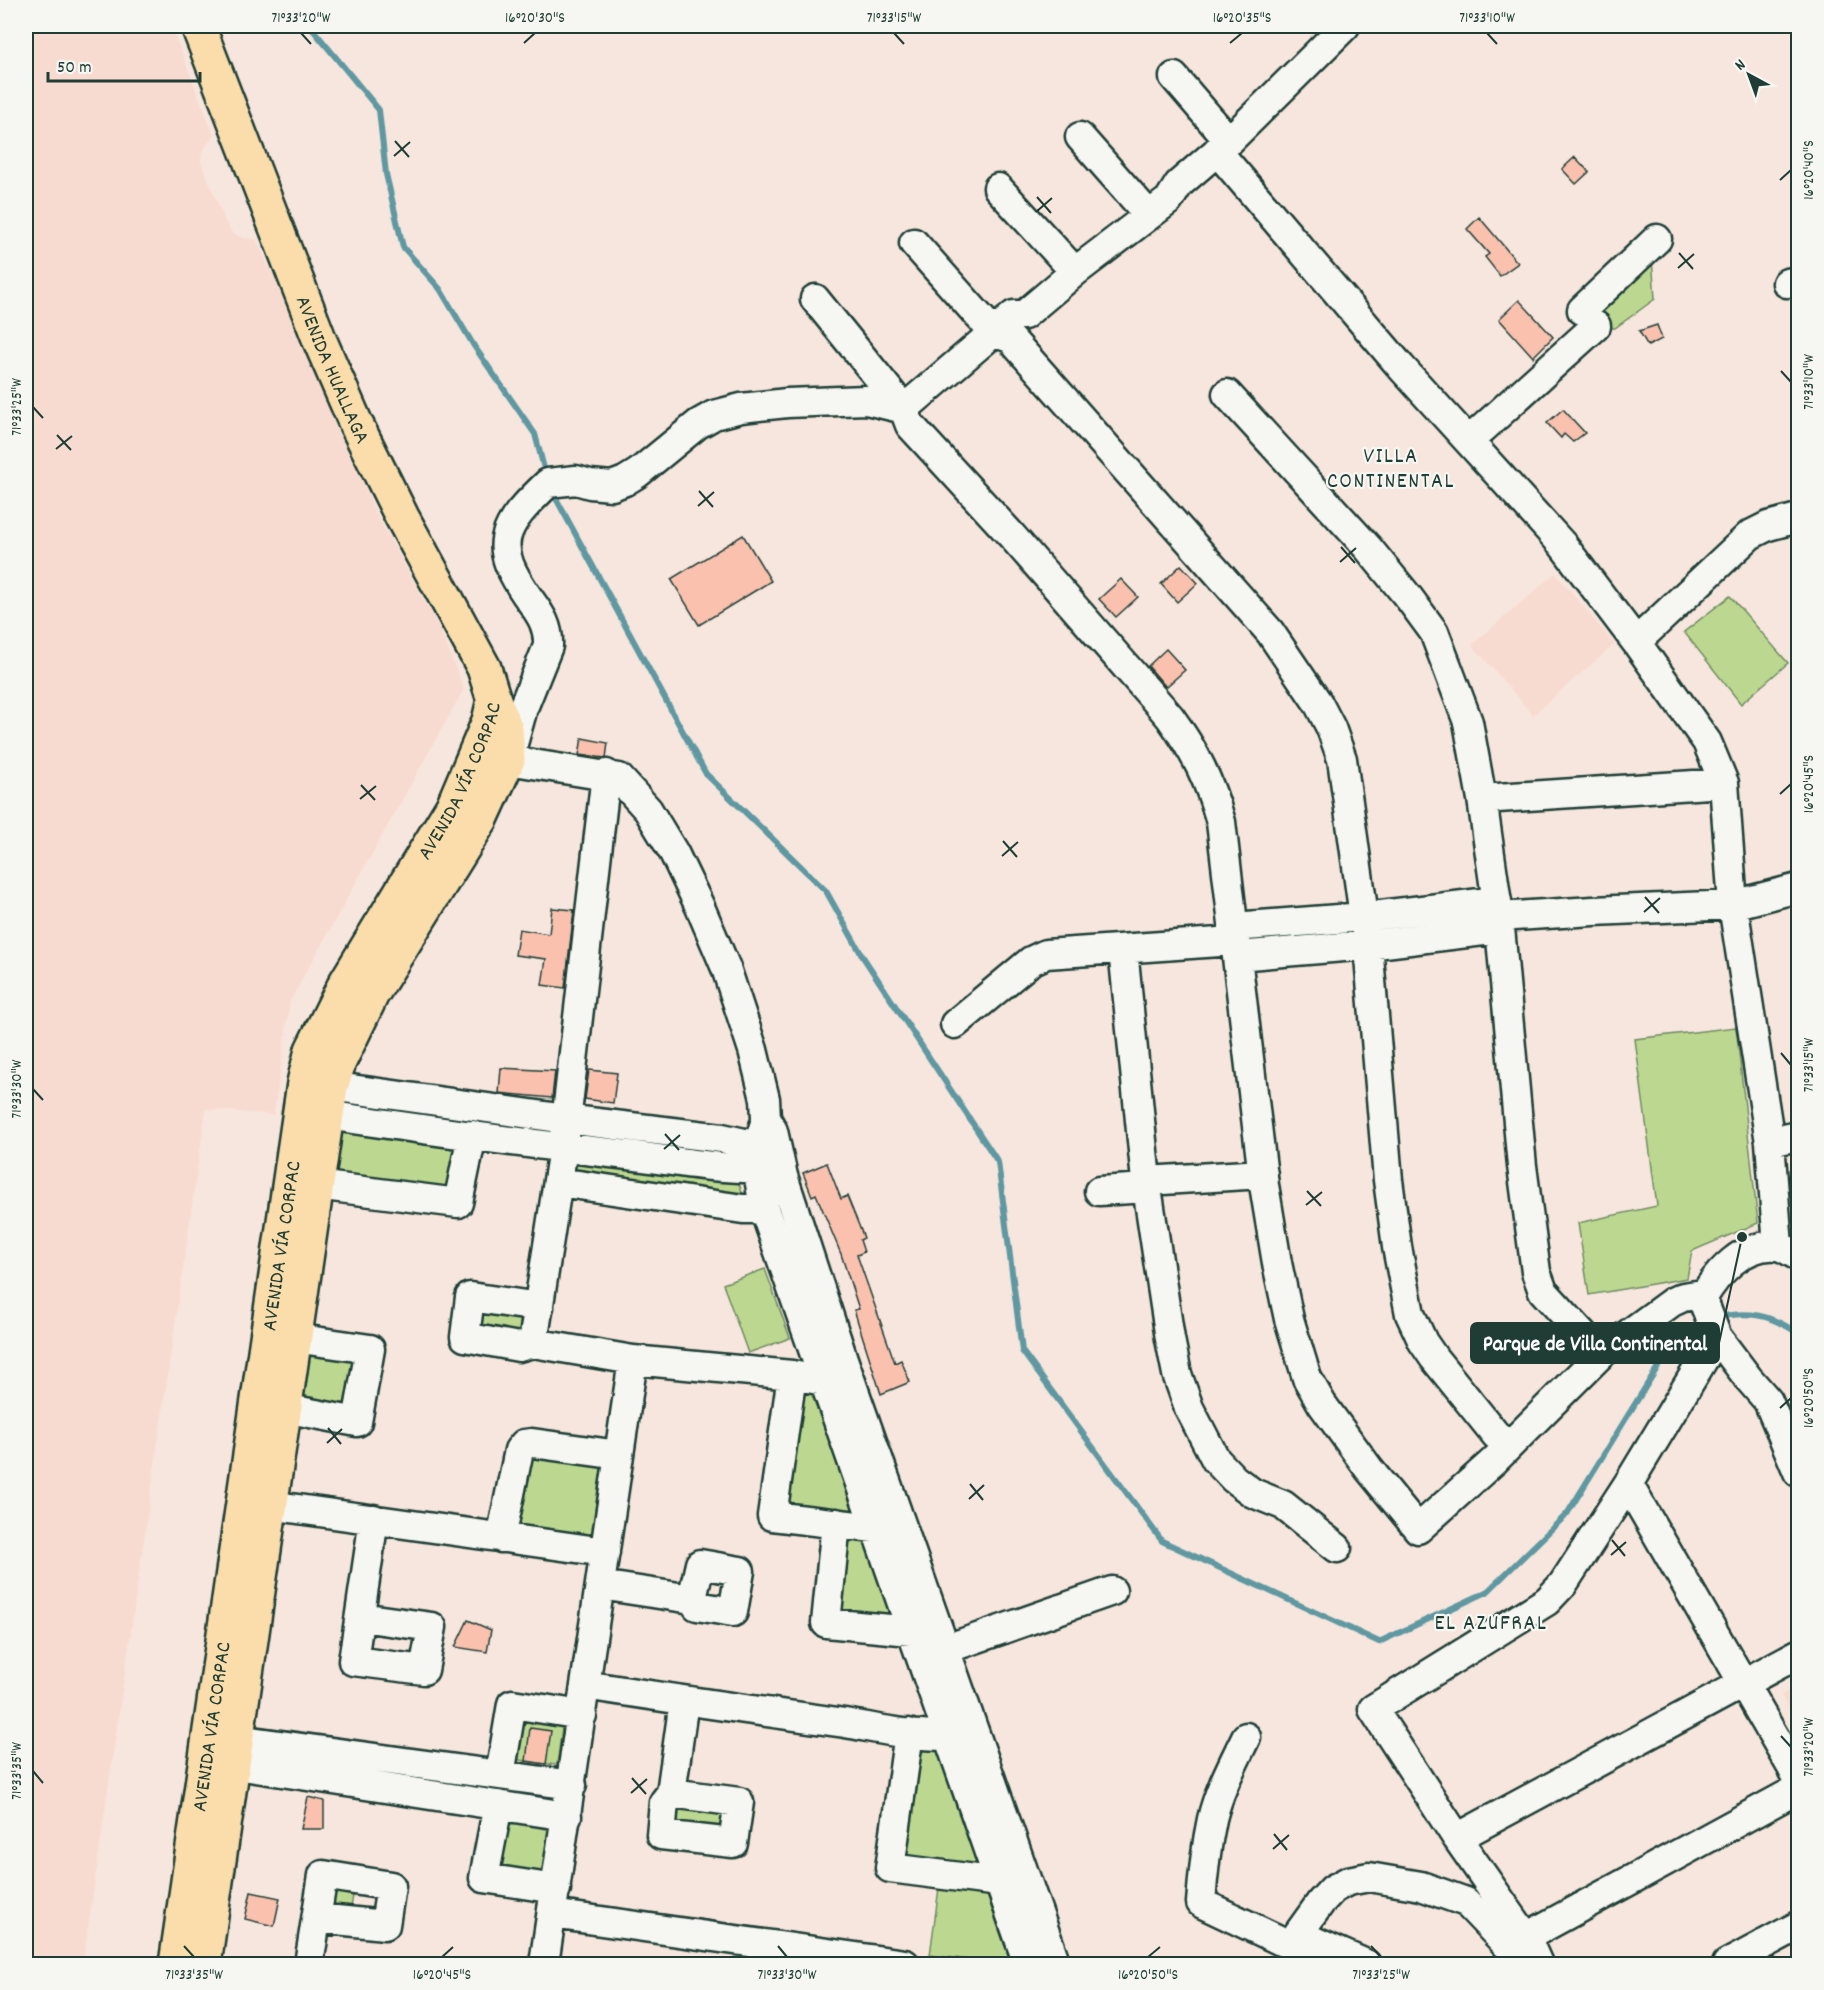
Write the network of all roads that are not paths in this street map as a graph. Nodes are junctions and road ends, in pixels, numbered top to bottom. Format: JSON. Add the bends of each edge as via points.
{"nodes":[{"id":1,"x":198,"y":26,"type":"edge"},
{"id":2,"x":1345,"y":26,"type":"edge"},
{"id":3,"x":1174,"y":77,"type":"dead end"},
{"id":4,"x":1080,"y":136,"type":"dead end"},
{"id":5,"x":1223,"y":146,"type":"junction"},
{"id":6,"x":1179,"y":184,"type":"junction"},
{"id":7,"x":998,"y":188,"type":"dead end"},
{"id":8,"x":1140,"y":205,"type":"junction"},
{"id":9,"x":1657,"y":239,"type":"dead end"},
{"id":10,"x":914,"y":243,"type":"dead end"},
{"id":11,"x":1067,"y":263,"type":"junction"},
{"id":12,"x":815,"y":299,"type":"dead end"},
{"id":13,"x":1004,"y":324,"type":"junction"},
{"id":14,"x":1227,"y":394,"type":"dead end"},
{"id":15,"x":904,"y":409,"type":"junction"},
{"id":16,"x":1470,"y":440,"type":"junction"},
{"id":17,"x":1798,"y":518,"type":"edge"},
{"id":18,"x":1636,"y":642,"type":"junction"},
{"id":19,"x":537,"y":675,"type":"junction"},
{"id":20,"x":494,"y":700,"type":"junction"},
{"id":21,"x":477,"y":748,"type":"junction"},
{"id":22,"x":508,"y":760,"type":"junction"},
{"id":23,"x":606,"y":774,"type":"junction"},
{"id":24,"x":1725,"y":783,"type":"junction"},
{"id":25,"x":1482,"y":799,"type":"junction"},
{"id":26,"x":1798,"y":888,"type":"edge"},
{"id":27,"x":1733,"y":905,"type":"junction"},
{"id":28,"x":1499,"y":916,"type":"junction"},
{"id":29,"x":1364,"y":917,"type":"junction"},
{"id":30,"x":1235,"y":942,"type":"junction"},
{"id":31,"x":1368,"y":945,"type":"junction"},
{"id":32,"x":1123,"y":949,"type":"junction"},
{"id":33,"x":955,"y":1024,"type":"dead end"},
{"id":34,"x":315,"y":1100,"type":"junction"},
{"id":35,"x":566,"y":1119,"type":"junction"},
{"id":36,"x":472,"y":1135,"type":"junction"},
{"id":37,"x":1798,"y":1136,"type":"edge"},
{"id":38,"x":1770,"y":1142,"type":"junction"},
{"id":39,"x":563,"y":1148,"type":"junction"},
{"id":40,"x":768,"y":1157,"type":"junction"},
{"id":41,"x":1263,"y":1174,"type":"junction"},
{"id":42,"x":558,"y":1182,"type":"junction"},
{"id":43,"x":1146,"y":1184,"type":"junction"},
{"id":44,"x":316,"y":1185,"type":"junction"},
{"id":45,"x":1099,"y":1191,"type":"dead end"},
{"id":46,"x":764,"y":1209,"type":"junction"},
{"id":47,"x":1788,"y":1251,"type":"edge"},
{"id":48,"x":1703,"y":1301,"type":"junction"},
{"id":49,"x":539,"y":1307,"type":"junction"},
{"id":50,"x":1717,"y":1337,"type":"junction"},
{"id":51,"x":294,"y":1338,"type":"junction"},
{"id":52,"x":533,"y":1343,"type":"junction"},
{"id":53,"x":1601,"y":1354,"type":"junction"},
{"id":54,"x":633,"y":1359,"type":"junction"},
{"id":55,"x":792,"y":1375,"type":"junction"},
{"id":56,"x":837,"y":1381,"type":"junction"},
{"id":57,"x":1768,"y":1401,"type":"junction"},
{"id":58,"x":284,"y":1408,"type":"junction"},
{"id":59,"x":1798,"y":1413,"type":"edge"},
{"id":60,"x":1508,"y":1444,"type":"junction"},
{"id":61,"x":619,"y":1455,"type":"junction"},
{"id":62,"x":1798,"y":1472,"type":"edge"},
{"id":63,"x":1628,"y":1484,"type":"junction"},
{"id":64,"x":257,"y":1503,"type":"junction"},
{"id":65,"x":374,"y":1519,"type":"junction"},
{"id":66,"x":836,"y":1523,"type":"junction"},
{"id":67,"x":874,"y":1528,"type":"junction"},
{"id":68,"x":501,"y":1538,"type":"junction"},
{"id":69,"x":1337,"y":1548,"type":"dead end"},
{"id":70,"x":605,"y":1552,"type":"junction"},
{"id":71,"x":600,"y":1585,"type":"junction"},
{"id":72,"x":1112,"y":1591,"type":"dead end"},
{"id":73,"x":692,"y":1599,"type":"dead end"},
{"id":74,"x":360,"y":1617,"type":"dead end"},
{"id":75,"x":911,"y":1631,"type":"junction"},
{"id":76,"x":946,"y":1649,"type":"junction"},
{"id":77,"x":1798,"y":1654,"type":"edge"},
{"id":78,"x":1744,"y":1684,"type":"junction"},
{"id":79,"x":585,"y":1685,"type":"junction"},
{"id":80,"x":684,"y":1701,"type":"junction"},
{"id":81,"x":582,"y":1715,"type":"junction"},
{"id":82,"x":909,"y":1732,"type":"junction"},
{"id":83,"x":962,"y":1733,"type":"junction"},
{"id":84,"x":1245,"y":1737,"type":"dead end"},
{"id":85,"x":221,"y":1749,"type":"junction"},
{"id":86,"x":500,"y":1775,"type":"junction"},
{"id":87,"x":1798,"y":1778,"type":"edge"},
{"id":88,"x":572,"y":1785,"type":"junction"},
{"id":89,"x":1798,"y":1789,"type":"edge"},
{"id":90,"x":671,"y":1793,"type":"dead end"},
{"id":91,"x":498,"y":1804,"type":"junction"},
{"id":92,"x":567,"y":1815,"type":"junction"},
{"id":93,"x":1457,"y":1838,"type":"junction"},
{"id":94,"x":999,"y":1882,"type":"junction"},
{"id":95,"x":554,"y":1902,"type":"junction"},
{"id":96,"x":317,"y":1918,"type":"junction"},
{"id":97,"x":1798,"y":1926,"type":"edge"},
{"id":98,"x":1298,"y":1949,"type":"edge"},
{"id":99,"x":1526,"y":1951,"type":"edge"},
{"id":100,"x":176,"y":1965,"type":"edge"},
{"id":101,"x":204,"y":1965,"type":"edge"},
{"id":102,"x":309,"y":1965,"type":"edge"},
{"id":103,"x":544,"y":1965,"type":"edge"},
{"id":104,"x":905,"y":1965,"type":"edge"},
{"id":105,"x":1028,"y":1965,"type":"edge"},
{"id":106,"x":1056,"y":1965,"type":"edge"},
{"id":107,"x":1366,"y":1965,"type":"edge"},
{"id":108,"x":1538,"y":1965,"type":"edge"},
{"id":109,"x":1727,"y":1965,"type":"edge"}],
"edges":[{"from":1,"to":20,"type":"main road","name":"AVENIDA HUALLAGA","via":[[356,424],[484,668]]},
{"from":2,"to":5,"type":"street"},
{"from":3,"to":5,"type":"street"},
{"from":4,"to":8,"type":"street"},
{"from":5,"to":6,"type":"street"},
{"from":5,"to":16,"type":"street","via":[[1401,367]]},
{"from":6,"to":8,"type":"street","via":[[1159,189]]},
{"from":6,"to":13,"type":"street","via":[[1168,200],[1024,315]]},
{"from":7,"to":11,"type":"street"},
{"from":8,"to":11,"type":"street"},
{"from":9,"to":16,"type":"street","via":[[1589,318]]},
{"from":10,"to":13,"type":"street"},
{"from":11,"to":13,"type":"street","via":[[1015,306]]},
{"from":12,"to":15,"type":"street"},
{"from":13,"to":15,"type":"street"},
{"from":13,"to":29,"type":"street","via":[[1010,338],[1270,632],[1298,671],[1331,728],[1342,759]]},
{"from":14,"to":25,"type":"street","via":[[1368,548],[1434,632],[1468,722]]},
{"from":15,"to":19,"type":"street","via":[[867,400],[741,408],[698,424],[638,473],[612,486],[576,480],[548,483],[513,520],[506,543],[507,562],[547,627],[548,646]]},
{"from":15,"to":30,"type":"street","via":[[910,425],[1012,536],[1191,746],[1214,795],[1221,822]]},
{"from":16,"to":18,"type":"street","via":[[1562,544]]},
{"from":17,"to":18,"type":"street","via":[[1750,535]]},
{"from":18,"to":24,"type":"street","via":[[1707,742]]},
{"from":19,"to":20,"type":"street","via":[[510,698]]},
{"from":19,"to":22,"type":"street"},
{"from":20,"to":21,"type":"main road","name":"AVENIDA VÍA CORPAC"},
{"from":20,"to":22,"type":"main road","name":"AVENIDA VÍA CORPAC","via":[[506,729]]},
{"from":21,"to":22,"type":"street"},
{"from":21,"to":34,"type":"main road","name":"AVENIDA VÍA CORPAC","via":[[453,806],[346,982],[312,1050]]},
{"from":22,"to":23,"type":"street"},
{"from":22,"to":34,"type":"main road","name":"AVENIDA VÍA CORPAC","via":[[481,819],[372,994],[339,1062]]},
{"from":23,"to":35,"type":"street"},
{"from":23,"to":40,"type":"street","via":[[618,778],[648,810],[674,853],[726,968],[765,1100]]},
{"from":24,"to":25,"type":"street"},
{"from":24,"to":27,"type":"street"},
{"from":25,"to":28,"type":"street"},
{"from":26,"to":27,"type":"street"},
{"from":27,"to":28,"type":"street"},
{"from":27,"to":38,"type":"street"},
{"from":28,"to":29,"type":"street"},
{"from":28,"to":31,"type":"street"},
{"from":28,"to":53,"type":"street","via":[[1536,1272],[1543,1291]]},
{"from":29,"to":30,"type":"street"},
{"from":29,"to":31,"type":"street"},
{"from":30,"to":31,"type":"street"},
{"from":30,"to":32,"type":"street"},
{"from":30,"to":41,"type":"street"},
{"from":31,"to":60,"type":"street","via":[[1388,1180],[1410,1314],[1434,1358],[1496,1435]]},
{"from":32,"to":33,"type":"street","via":[[1046,954],[1031,961]]},
{"from":32,"to":43,"type":"street"},
{"from":34,"to":35,"type":"street"},
{"from":34,"to":36,"type":"street"},
{"from":34,"to":44,"type":"main road","name":"AVENIDA VÍA CORPAC"},
{"from":34,"to":64,"type":"main road","name":"AVENIDA VÍA CORPAC"},
{"from":35,"to":39,"type":"street"},
{"from":35,"to":40,"type":"street","via":[[722,1138]]},
{"from":36,"to":39,"type":"street"},
{"from":36,"to":44,"type":"street","via":[[458,1203]]},
{"from":37,"to":38,"type":"street"},
{"from":38,"to":47,"type":"street"},
{"from":39,"to":40,"type":"street","via":[[718,1166]]},
{"from":39,"to":42,"type":"street"},
{"from":40,"to":46,"type":"street"},
{"from":40,"to":56,"type":"street"},
{"from":41,"to":43,"type":"street"},
{"from":41,"to":60,"type":"street","via":[[1289,1319],[1307,1378],[1341,1433],[1418,1528]]},
{"from":42,"to":46,"type":"street"},
{"from":42,"to":49,"type":"street"},
{"from":43,"to":45,"type":"street"},
{"from":43,"to":69,"type":"street","via":[[1177,1374],[1205,1440],[1216,1460],[1234,1479],[1253,1493],[1283,1505]]},
{"from":44,"to":51,"type":"main road","name":"AVENIDA VÍA CORPAC"},
{"from":46,"to":56,"type":"street"},
{"from":47,"to":48,"type":"street","via":[[1747,1252],[1718,1275]]},
{"from":48,"to":50,"type":"street"},
{"from":48,"to":53,"type":"street","via":[[1696,1295],[1672,1302]]},
{"from":49,"to":52,"type":"street"},
{"from":49,"to":52,"type":"street","via":[[470,1297],[465,1337],[519,1347]]},
{"from":50,"to":57,"type":"street"},
{"from":50,"to":63,"type":"street"},
{"from":51,"to":58,"type":"main road","name":"AVENIDA VÍA CORPAC"},
{"from":51,"to":58,"type":"street","via":[[370,1349],[357,1422]]},
{"from":52,"to":54,"type":"street"},
{"from":53,"to":60,"type":"street"},
{"from":54,"to":55,"type":"street"},
{"from":54,"to":61,"type":"street"},
{"from":55,"to":56,"type":"street"},
{"from":55,"to":66,"type":"street","via":[[772,1516]]},
{"from":56,"to":67,"type":"street"},
{"from":56,"to":76,"type":"street"},
{"from":57,"to":59,"type":"street"},
{"from":57,"to":62,"type":"street"},
{"from":58,"to":64,"type":"main road","name":"AVENIDA VÍA CORPAC"},
{"from":61,"to":68,"type":"street","via":[[524,1444],[519,1450]]},
{"from":61,"to":70,"type":"street"},
{"from":63,"to":78,"type":"street"},
{"from":63,"to":93,"type":"street","via":[[1563,1584],[1547,1601],[1373,1709]]},
{"from":64,"to":65,"type":"street"},
{"from":64,"to":85,"type":"main road","name":"AVENIDA VÍA CORPAC"},
{"from":65,"to":68,"type":"street"},
{"from":65,"to":74,"type":"street"},
{"from":66,"to":67,"type":"street"},
{"from":66,"to":75,"type":"street","via":[[826,1623]]},
{"from":67,"to":75,"type":"street"},
{"from":68,"to":70,"type":"street"},
{"from":70,"to":71,"type":"street"},
{"from":71,"to":73,"type":"street"},
{"from":71,"to":79,"type":"street"},
{"from":72,"to":76,"type":"street"},
{"from":75,"to":83,"type":"street"},
{"from":76,"to":83,"type":"street"},
{"from":77,"to":78,"type":"street"},
{"from":78,"to":87,"type":"street"},
{"from":78,"to":93,"type":"street"},
{"from":79,"to":80,"type":"street"},
{"from":79,"to":81,"type":"street"},
{"from":80,"to":82,"type":"street"},
{"from":80,"to":90,"type":"street"},
{"from":81,"to":86,"type":"street","via":[[512,1704]]},
{"from":81,"to":88,"type":"street"},
{"from":82,"to":83,"type":"street"},
{"from":82,"to":94,"type":"street","via":[[890,1868]]},
{"from":83,"to":94,"type":"street"},
{"from":83,"to":106,"type":"street"},
{"from":84,"to":98,"type":"street","via":[[1213,1817],[1201,1903]]},
{"from":85,"to":86,"type":"street"},
{"from":85,"to":91,"type":"street"},
{"from":85,"to":100,"type":"main road","name":"AVENIDA VÍA CORPAC"},
{"from":85,"to":101,"type":"main road","name":"AVENIDA VÍA CORPAC"},
{"from":86,"to":88,"type":"street"},
{"from":88,"to":92,"type":"street"},
{"from":89,"to":99,"type":"street"},
{"from":91,"to":92,"type":"street"},
{"from":91,"to":95,"type":"street","via":[[484,1878]]},
{"from":92,"to":95,"type":"street"},
{"from":93,"to":99,"type":"street"},
{"from":94,"to":105,"type":"street"},
{"from":95,"to":103,"type":"street"},
{"from":95,"to":104,"type":"street"},
{"from":96,"to":96,"type":"street","via":[[386,1925],[391,1886],[323,1875]]},
{"from":96,"to":102,"type":"street"},
{"from":97,"to":109,"type":"street"},
{"from":98,"to":99,"type":"street","via":[[1332,1889],[1369,1877],[1421,1886],[1466,1902]]},
{"from":98,"to":107,"type":"street"},
{"from":99,"to":108,"type":"street"}]}
